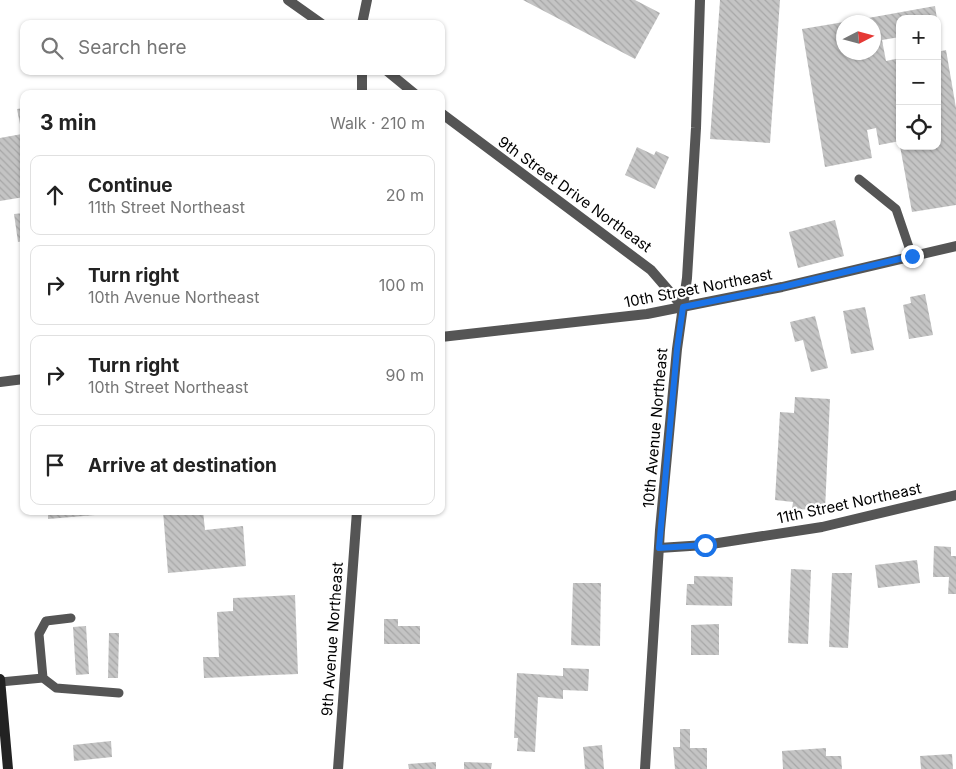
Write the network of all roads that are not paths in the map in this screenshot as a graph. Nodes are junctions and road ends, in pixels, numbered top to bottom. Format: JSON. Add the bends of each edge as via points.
{"nodes":[{"id":1,"x":288,"y":0,"type":"edge"},
{"id":2,"x":368,"y":0,"type":"edge"},
{"id":3,"x":700,"y":0,"type":"edge"},
{"id":4,"x":316,"y":20,"type":"edge"},
{"id":5,"x":363,"y":20,"type":"edge"},
{"id":6,"x":362,"y":75,"type":"edge"},
{"id":7,"x":392,"y":75,"type":"edge"},
{"id":8,"x":362,"y":90,"type":"edge"},
{"id":9,"x":410,"y":90,"type":"edge"},
{"id":10,"x":445,"y":117,"type":"edge"},
{"id":11,"x":859,"y":179,"type":"dead end"},
{"id":12,"x":956,"y":246,"type":"edge"},
{"id":13,"x":912,"y":256,"type":"junction"},
{"id":14,"x":683,"y":307,"type":"junction"},
{"id":15,"x":445,"y":337,"type":"edge"},
{"id":16,"x":20,"y":379,"type":"edge"},
{"id":17,"x":0,"y":382,"type":"edge"},
{"id":18,"x":956,"y":495,"type":"edge"},
{"id":19,"x":357,"y":515,"type":"edge"},
{"id":20,"x":659,"y":548,"type":"junction"},
{"id":21,"x":71,"y":618,"type":"dead end"},
{"id":22,"x":43,"y":678,"type":"junction"},
{"id":23,"x":0,"y":680,"type":"edge"},
{"id":24,"x":119,"y":693,"type":"dead end"},
{"id":25,"x":8,"y":769,"type":"edge"},
{"id":26,"x":338,"y":769,"type":"edge"},
{"id":27,"x":644,"y":769,"type":"edge"}],
"edges":[{"from":1,"to":4,"type":"street"},
{"from":2,"to":5,"type":"street"},
{"from":3,"to":14,"type":"street","name":"10th Avenue Northeast","via":[[696,128]]},
{"from":6,"to":8,"type":"street"},
{"from":7,"to":9,"type":"street"},
{"from":10,"to":14,"type":"street","name":"9th Street Drive Northeast","via":[[652,270]]},
{"from":11,"to":13,"type":"lane","via":[[896,209]]},
{"from":12,"to":13,"type":"street","name":"10th Street Northeast"},
{"from":13,"to":14,"type":"street","name":"10th Street Northeast"},
{"from":14,"to":15,"type":"street","name":"10th Street Northeast","via":[[599,321]]},
{"from":14,"to":20,"type":"street","name":"10th Avenue Northeast"},
{"from":16,"to":17,"type":"street"},
{"from":18,"to":20,"type":"street","name":"11th Street Northeast","via":[[822,528],[705,545]]},
{"from":19,"to":26,"type":"street","name":"9th Avenue Northeast"},
{"from":20,"to":27,"type":"street","name":"10th Avenue Northeast"},
{"from":21,"to":22,"type":"lane","via":[[46,620],[40,634]]},
{"from":22,"to":23,"type":"lane"},
{"from":22,"to":24,"type":"lane","via":[[56,688]]},
{"from":23,"to":25,"type":"main road"}]}
